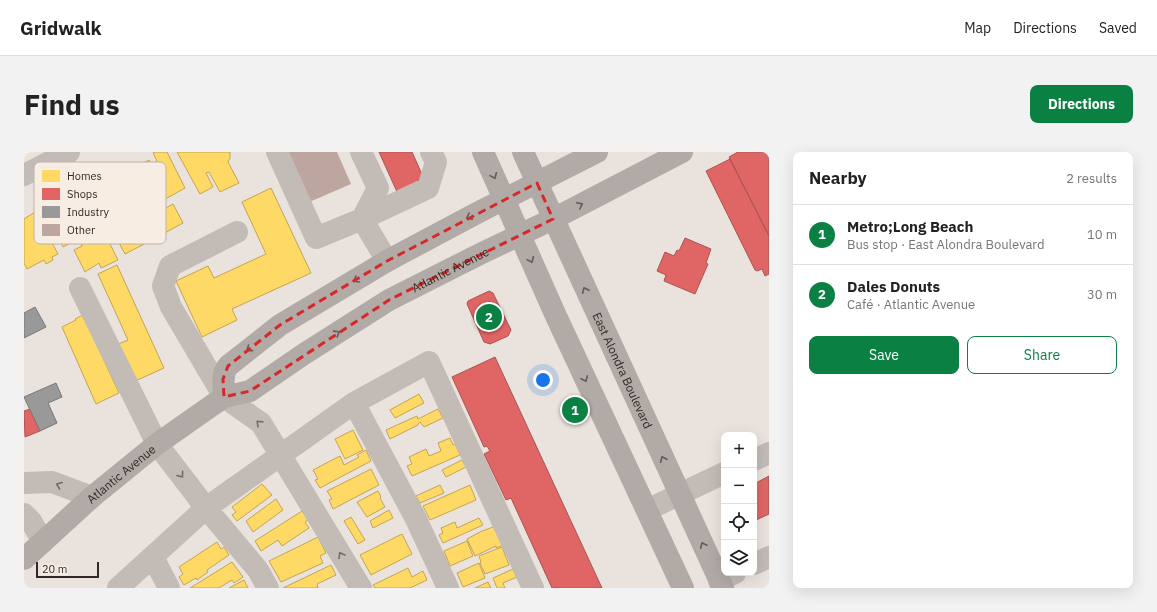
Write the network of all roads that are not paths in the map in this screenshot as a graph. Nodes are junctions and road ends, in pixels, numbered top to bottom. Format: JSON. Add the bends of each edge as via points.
{"nodes":[{"id":1,"x":69,"y":152,"type":"edge"},
{"id":2,"x":277,"y":152,"type":"edge"},
{"id":3,"x":361,"y":152,"type":"edge"},
{"id":4,"x":431,"y":152,"type":"edge"},
{"id":5,"x":483,"y":152,"type":"edge"},
{"id":6,"x":523,"y":152,"type":"edge"},
{"id":7,"x":597,"y":152,"type":"edge"},
{"id":8,"x":682,"y":152,"type":"edge"},
{"id":9,"x":49,"y":162,"type":"edge"},
{"id":10,"x":34,"y":170,"type":"edge"},
{"id":11,"x":24,"y":175,"type":"edge"},
{"id":12,"x":537,"y":183,"type":"junction"},
{"id":13,"x":504,"y":199,"type":"junction"},
{"id":14,"x":362,"y":219,"type":"junction"},
{"id":15,"x":553,"y":219,"type":"junction"},
{"id":16,"x":237,"y":232,"type":"dead end"},
{"id":17,"x":520,"y":236,"type":"junction"},
{"id":18,"x":387,"y":261,"type":"junction"},
{"id":19,"x":80,"y":288,"type":"dead end"},
{"id":20,"x":224,"y":397,"type":"junction"},
{"id":21,"x":354,"y":403,"type":"junction"},
{"id":22,"x":157,"y":444,"type":"junction"},
{"id":23,"x":769,"y":453,"type":"edge"},
{"id":24,"x":280,"y":455,"type":"junction"},
{"id":25,"x":757,"y":459,"type":"edge"},
{"id":26,"x":721,"y":474,"type":"edge"},
{"id":27,"x":24,"y":483,"type":"edge"},
{"id":28,"x":679,"y":494,"type":"junction"},
{"id":29,"x":92,"y":497,"type":"junction"},
{"id":30,"x":206,"y":508,"type":"junction"},
{"id":31,"x":646,"y":510,"type":"junction"},
{"id":32,"x":24,"y":514,"type":"edge"},
{"id":33,"x":43,"y":542,"type":"junction"},
{"id":34,"x":153,"y":557,"type":"junction"},
{"id":35,"x":769,"y":557,"type":"edge"},
{"id":36,"x":24,"y":559,"type":"edge"},
{"id":37,"x":757,"y":563,"type":"edge"},
{"id":38,"x":726,"y":581,"type":"edge"},
{"id":39,"x":118,"y":588,"type":"edge"},
{"id":40,"x":169,"y":588,"type":"edge"},
{"id":41,"x":268,"y":588,"type":"edge"},
{"id":42,"x":361,"y":588,"type":"edge"},
{"id":43,"x":448,"y":588,"type":"edge"},
{"id":44,"x":533,"y":588,"type":"edge"},
{"id":45,"x":683,"y":588,"type":"edge"}],
"edges":[{"from":1,"to":9,"type":"street"},
{"from":2,"to":14,"type":"street","via":[[316,238]]},
{"from":3,"to":14,"type":"street","via":[[378,188]]},
{"from":4,"to":14,"type":"street","via":[[436,162],[428,188]]},
{"from":5,"to":13,"type":"main road","one_way":true},
{"from":6,"to":12,"type":"main road","name":"East Alondra Boulevard"},
{"from":7,"to":12,"type":"main road"},
{"from":15,"to":8,"type":"main road","name":"Atlantic Avenue","one_way":true},
{"from":10,"to":11,"type":"street"},
{"from":12,"to":13,"type":"main road"},
{"from":12,"to":15,"type":"main road","name":"East Alondra Boulevard"},
{"from":13,"to":17,"type":"main road"},
{"from":13,"to":18,"type":"main road","one_way":true},
{"from":14,"to":18,"type":"street"},
{"from":15,"to":17,"type":"main road","name":"Atlantic Avenue"},
{"from":28,"to":15,"type":"main road","name":"East Alondra Boulevard","one_way":true},
{"from":16,"to":20,"type":"street","via":[[170,266],[163,286],[171,307]]},
{"from":20,"to":17,"type":"main road","name":"Atlantic Avenue","one_way":true,"via":[[250,391],[389,300],[482,252]]},
{"from":17,"to":31,"type":"main road","one_way":true},
{"from":18,"to":20,"type":"main road","one_way":true,"via":[[280,325],[228,366],[223,378]]},
{"from":19,"to":22,"type":"street"},
{"from":20,"to":22,"type":"main road","name":"Atlantic Avenue"},
{"from":24,"to":20,"type":"street","one_way":true,"via":[[261,423]]},
{"from":21,"to":24,"type":"street"},
{"from":21,"to":43,"type":"street","via":[[416,519]]},
{"from":21,"to":44,"type":"street","via":[[429,362]]},
{"from":22,"to":29,"type":"main road","name":"Atlantic Avenue"},
{"from":22,"to":30,"type":"street","one_way":true},
{"from":23,"to":25,"type":"street"},
{"from":24,"to":30,"type":"street"},
{"from":42,"to":24,"type":"street","one_way":true},
{"from":26,"to":28,"type":"street"},
{"from":29,"to":27,"type":"street","one_way":true,"via":[[52,482]]},
{"from":28,"to":31,"type":"street"},
{"from":38,"to":28,"type":"main road","name":"East Alondra Boulevard","one_way":true},
{"from":29,"to":33,"type":"main road","name":"Atlantic Avenue"},
{"from":30,"to":34,"type":"street"},
{"from":30,"to":41,"type":"street","via":[[258,570]]},
{"from":31,"to":45,"type":"main road"},
{"from":32,"to":33,"type":"street"},
{"from":33,"to":36,"type":"main road","name":"Atlantic Avenue"},
{"from":34,"to":39,"type":"street"},
{"from":34,"to":40,"type":"street"},
{"from":35,"to":37,"type":"street"}]}
